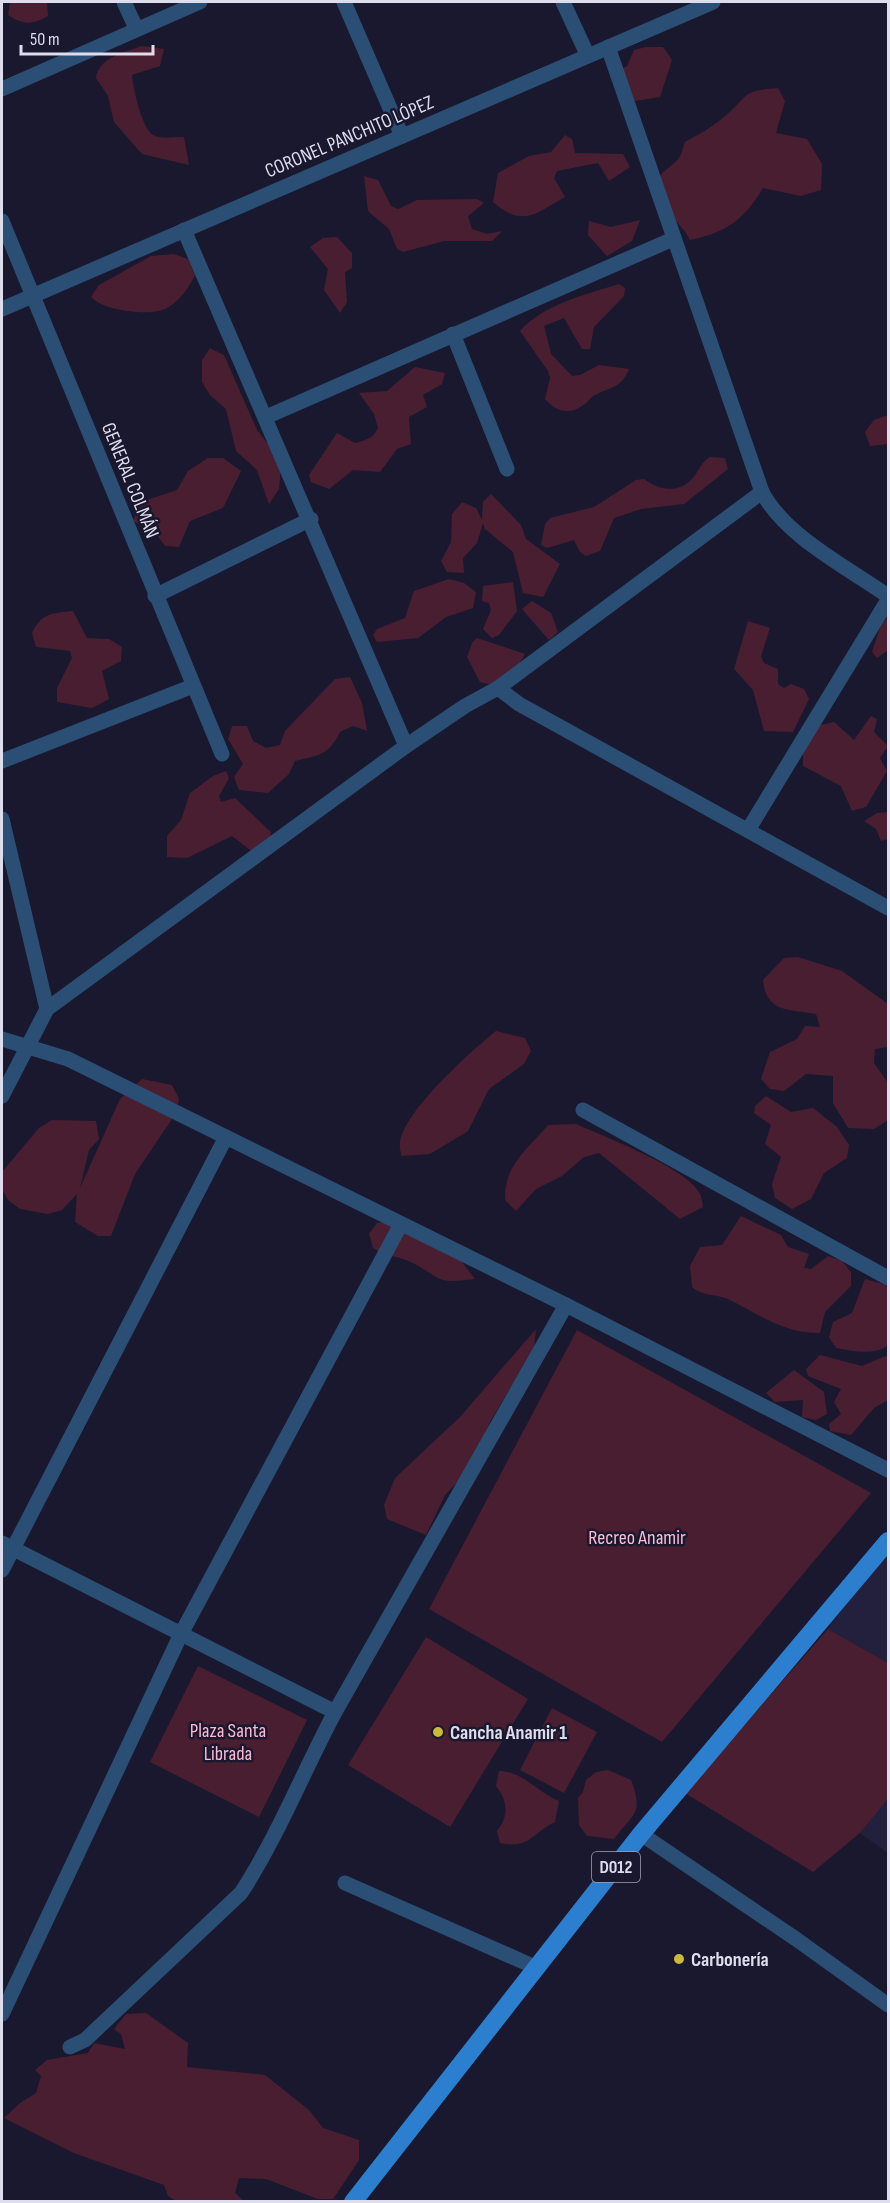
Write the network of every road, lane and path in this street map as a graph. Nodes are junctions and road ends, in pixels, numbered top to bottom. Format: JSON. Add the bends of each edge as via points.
{"nodes":[{"id":1,"x":124,"y":2,"type":"edge"},
{"id":2,"x":200,"y":2,"type":"edge"},
{"id":3,"x":344,"y":2,"type":"edge"},
{"id":4,"x":563,"y":2,"type":"edge"},
{"id":5,"x":712,"y":2,"type":"edge"},
{"id":6,"x":136,"y":28,"type":"junction"},
{"id":7,"x":608,"y":47,"type":"junction"},
{"id":8,"x":587,"y":54,"type":"junction"},
{"id":9,"x":2,"y":89,"type":"edge"},
{"id":10,"x":402,"y":136,"type":"junction"},
{"id":11,"x":2,"y":221,"type":"edge"},
{"id":12,"x":184,"y":230,"type":"junction"},
{"id":13,"x":673,"y":238,"type":"junction"},
{"id":14,"x":34,"y":295,"type":"junction"},
{"id":15,"x":2,"y":309,"type":"edge"},
{"id":16,"x":453,"y":334,"type":"junction"},
{"id":17,"x":266,"y":417,"type":"junction"},
{"id":18,"x":507,"y":469,"type":"dead end"},
{"id":19,"x":762,"y":492,"type":"junction"},
{"id":20,"x":310,"y":519,"type":"junction"},
{"id":21,"x":155,"y":596,"type":"junction"},
{"id":22,"x":888,"y":598,"type":"edge"},
{"id":23,"x":193,"y":686,"type":"junction"},
{"id":24,"x":498,"y":688,"type":"junction"},
{"id":25,"x":406,"y":746,"type":"junction"},
{"id":26,"x":222,"y":754,"type":"dead end"},
{"id":27,"x":2,"y":760,"type":"edge"},
{"id":28,"x":2,"y":819,"type":"edge"},
{"id":29,"x":748,"y":830,"type":"junction"},
{"id":30,"x":888,"y":908,"type":"edge"},
{"id":31,"x":47,"y":1009,"type":"junction"},
{"id":32,"x":2,"y":1039,"type":"edge"},
{"id":33,"x":27,"y":1047,"type":"junction"},
{"id":34,"x":2,"y":1096,"type":"edge"},
{"id":35,"x":583,"y":1110,"type":"dead end"},
{"id":36,"x":226,"y":1137,"type":"junction"},
{"id":37,"x":401,"y":1224,"type":"junction"},
{"id":38,"x":888,"y":1278,"type":"edge"},
{"id":39,"x":566,"y":1305,"type":"junction"},
{"id":40,"x":888,"y":1470,"type":"edge"},
{"id":41,"x":888,"y":1541,"type":"edge"},
{"id":42,"x":7,"y":1545,"type":"edge"},
{"id":43,"x":2,"y":1570,"type":"edge"},
{"id":44,"x":181,"y":1634,"type":"junction"},
{"id":45,"x":335,"y":1712,"type":"junction"},
{"id":46,"x":641,"y":1834,"type":"junction"},
{"id":47,"x":345,"y":1883,"type":"dead end"},
{"id":48,"x":535,"y":1967,"type":"junction"},
{"id":49,"x":888,"y":2005,"type":"edge"},
{"id":50,"x":2,"y":2014,"type":"edge"},
{"id":51,"x":70,"y":2047,"type":"dead end"},
{"id":52,"x":353,"y":2202,"type":"edge"}],
"edges":[{"from":1,"to":6,"type":"street"},
{"from":2,"to":6,"type":"street"},
{"from":3,"to":10,"type":"street"},
{"from":4,"to":8,"type":"street"},
{"from":5,"to":7,"type":"street","name":"CORONEL PANCHITO LÓPEZ"},
{"from":6,"to":9,"type":"street"},
{"from":7,"to":8,"type":"street","name":"CORONEL PANCHITO LÓPEZ"},
{"from":7,"to":13,"type":"street"},
{"from":8,"to":10,"type":"street","name":"CORONEL PANCHITO LÓPEZ"},
{"from":10,"to":12,"type":"street","name":"CORONEL PANCHITO LÓPEZ"},
{"from":11,"to":14,"type":"street","name":"GENERAL COLMÁN"},
{"from":12,"to":14,"type":"street","name":"CORONEL PANCHITO LÓPEZ"},
{"from":12,"to":17,"type":"street"},
{"from":13,"to":16,"type":"street"},
{"from":13,"to":19,"type":"street"},
{"from":14,"to":15,"type":"street","name":"CORONEL PANCHITO LÓPEZ"},
{"from":14,"to":21,"type":"street","name":"GENERAL COLMÁN"},
{"from":16,"to":17,"type":"street"},
{"from":16,"to":18,"type":"street"},
{"from":17,"to":20,"type":"street"},
{"from":19,"to":22,"type":"street","via":[[771,509],[796,532]]},
{"from":19,"to":24,"type":"street"},
{"from":20,"to":21,"type":"street"},
{"from":20,"to":25,"type":"street"},
{"from":21,"to":23,"type":"street","name":"GENERAL COLMÁN"},
{"from":22,"to":29,"type":"street"},
{"from":23,"to":26,"type":"street","name":"GENERAL COLMÁN"},
{"from":23,"to":27,"type":"street"},
{"from":24,"to":25,"type":"street"},
{"from":24,"to":29,"type":"street","via":[[519,704]]},
{"from":25,"to":31,"type":"street"},
{"from":28,"to":31,"type":"street"},
{"from":29,"to":30,"type":"street"},
{"from":31,"to":33,"type":"street"},
{"from":32,"to":33,"type":"street"},
{"from":33,"to":34,"type":"street"},
{"from":33,"to":36,"type":"street","via":[[68,1059]]},
{"from":35,"to":38,"type":"street"},
{"from":36,"to":37,"type":"street"},
{"from":36,"to":42,"type":"street"},
{"from":37,"to":39,"type":"street"},
{"from":37,"to":44,"type":"street"},
{"from":39,"to":40,"type":"street"},
{"from":39,"to":45,"type":"street"},
{"from":41,"to":46,"type":"main road","number":"D012"},
{"from":42,"to":43,"type":"street"},
{"from":42,"to":44,"type":"street"},
{"from":44,"to":45,"type":"street"},
{"from":44,"to":50,"type":"street"},
{"from":45,"to":51,"type":"street","via":[[260,1863],[241,1893],[85,2040]]},
{"from":46,"to":48,"type":"main road","number":"D012"},
{"from":46,"to":49,"type":"street"},
{"from":47,"to":48,"type":"street"},
{"from":48,"to":52,"type":"main road","number":"D012"}]}
